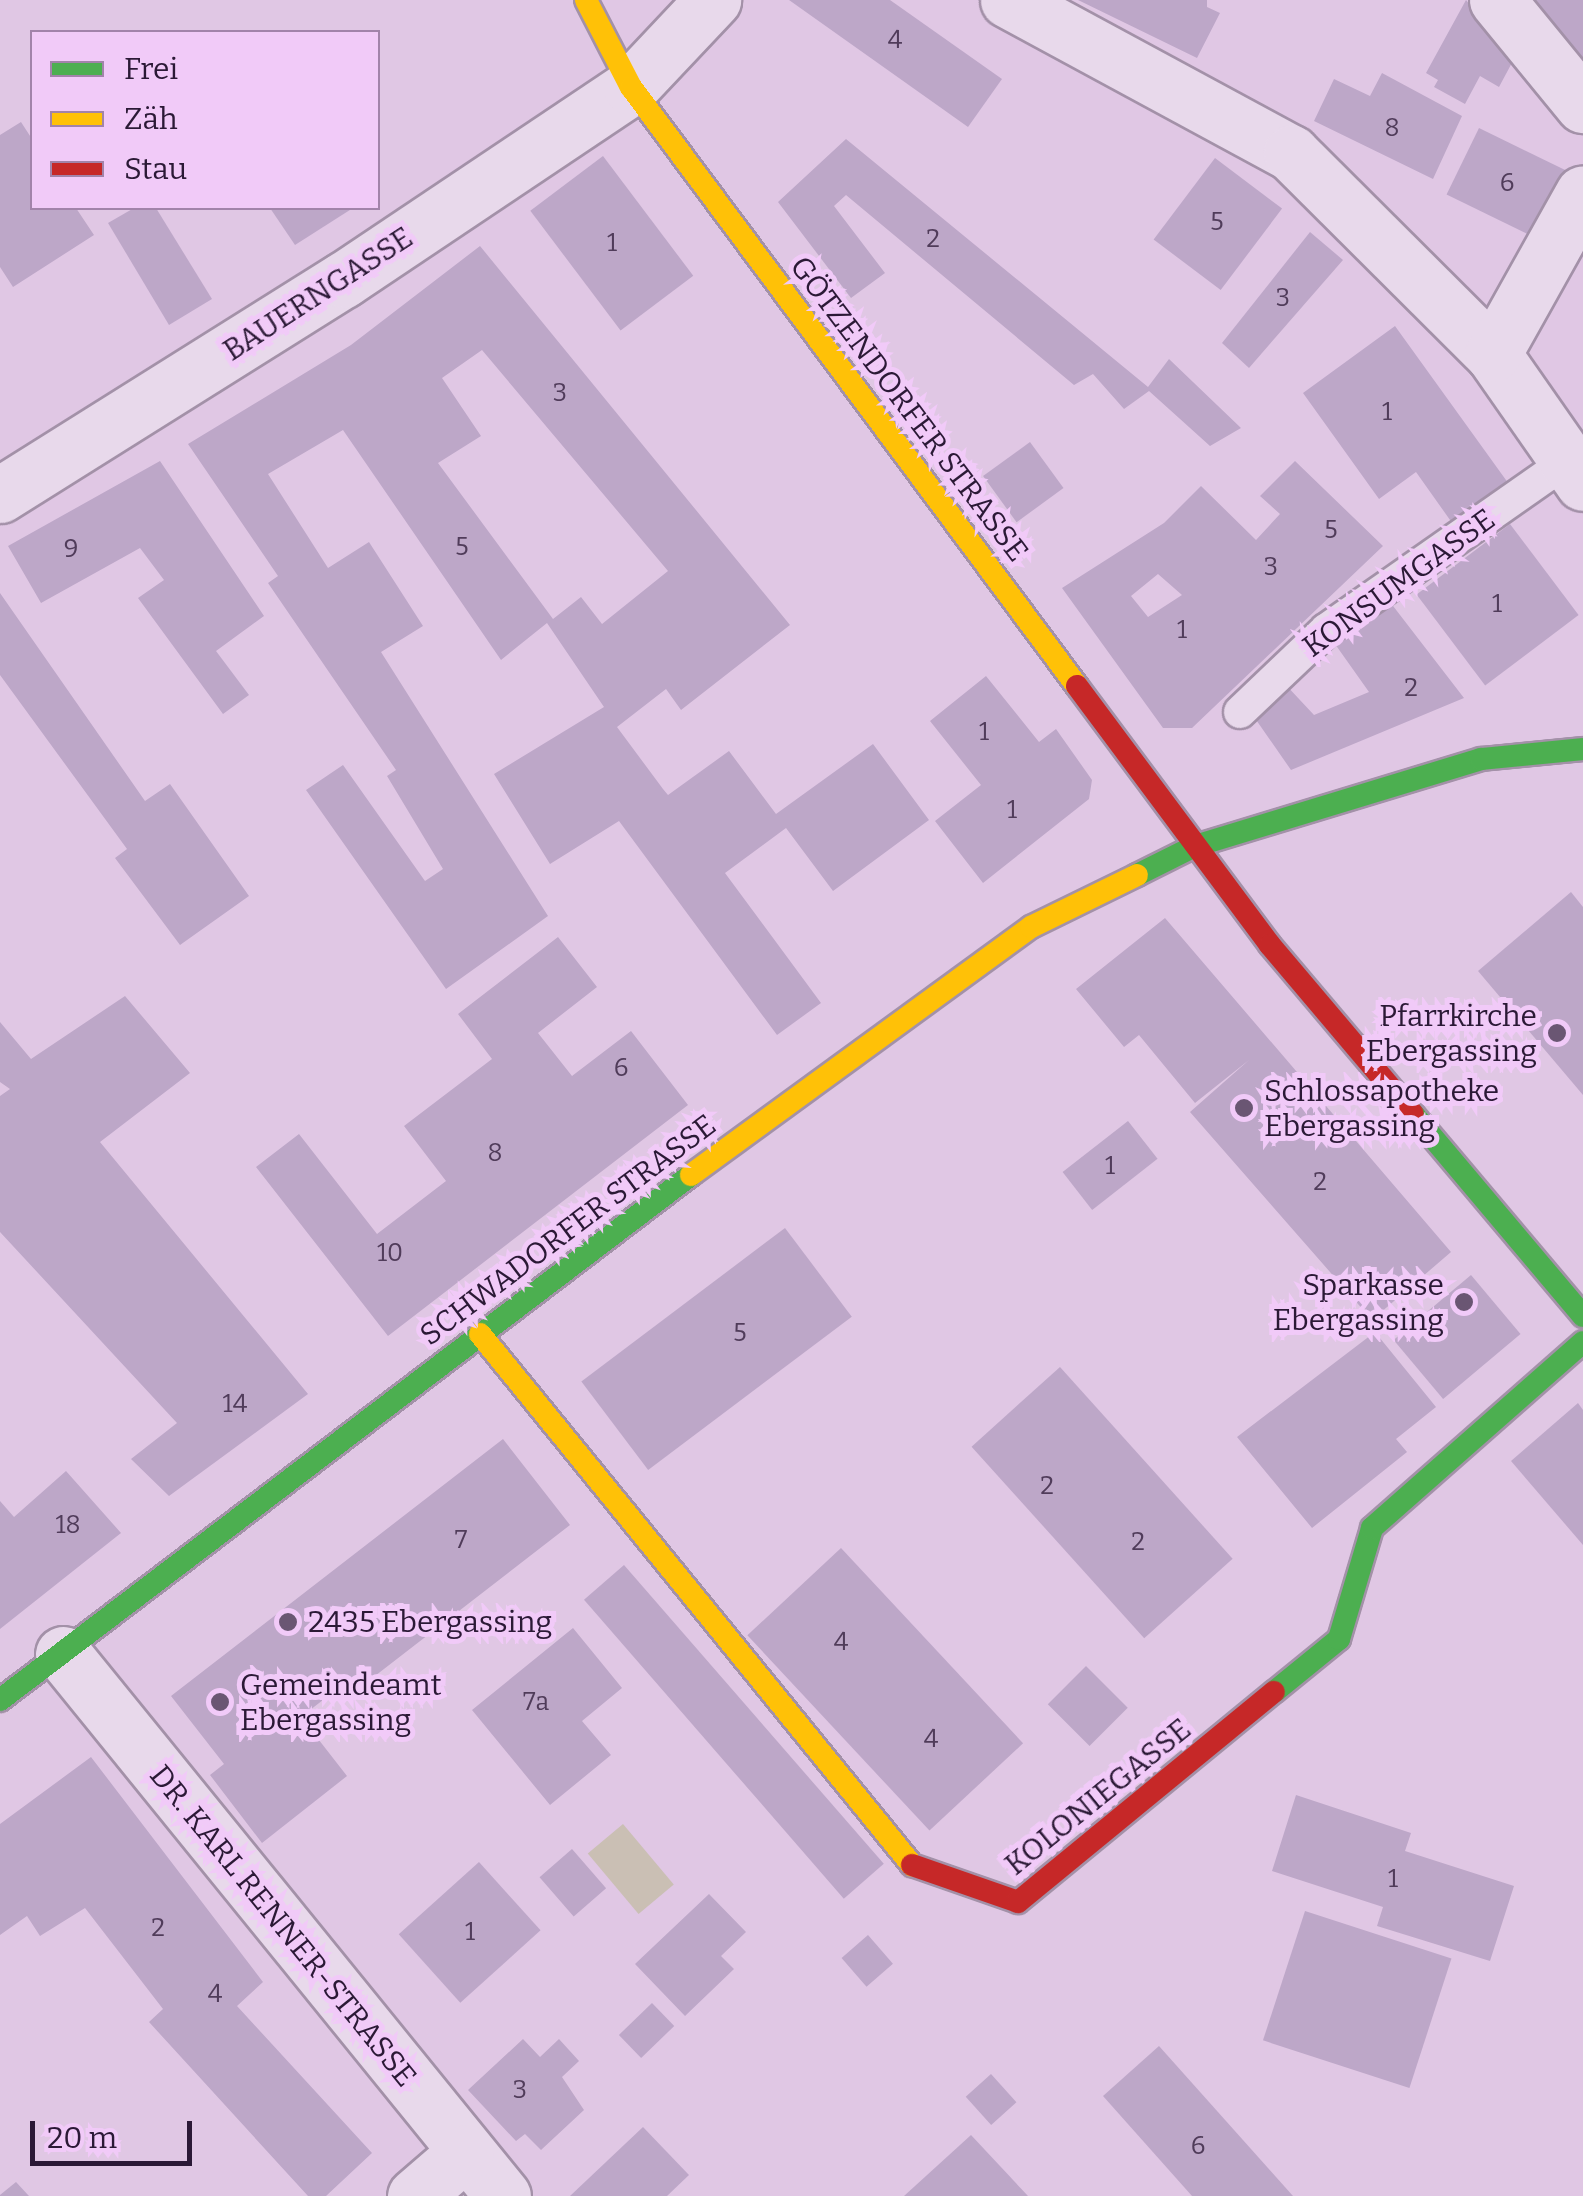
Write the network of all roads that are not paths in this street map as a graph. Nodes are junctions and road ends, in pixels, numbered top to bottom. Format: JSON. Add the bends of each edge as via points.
{"nodes":[{"id":1,"x":586,"y":0,"type":"edge"},
{"id":2,"x":713,"y":0,"type":"edge"},
{"id":3,"x":1008,"y":0,"type":"edge"},
{"id":4,"x":1497,"y":0,"type":"edge"},
{"id":5,"x":631,"y":87,"type":"junction"},
{"id":6,"x":1583,"y":104,"type":"edge"},
{"id":7,"x":1583,"y":193,"type":"edge"},
{"id":8,"x":1493,"y":354,"type":"junction"},
{"id":9,"x":1575,"y":473,"type":"edge"},
{"id":10,"x":0,"y":495,"type":"edge"},
{"id":11,"x":1240,"y":712,"type":"dead end"},
{"id":12,"x":1583,"y":749,"type":"edge"},
{"id":13,"x":1196,"y":846,"type":"junction"},
{"id":14,"x":1583,"y":1316,"type":"edge"},
{"id":15,"x":480,"y":1334,"type":"junction"},
{"id":16,"x":1583,"y":1342,"type":"edge"},
{"id":17,"x":63,"y":1654,"type":"junction"},
{"id":18,"x":0,"y":1700,"type":"edge"},
{"id":19,"x":466,"y":2152,"type":"junction"},
{"id":20,"x":416,"y":2196,"type":"edge"},
{"id":21,"x":503,"y":2196,"type":"edge"}],
"edges":[{"from":1,"to":5,"type":"main road","name":"GÖTZENDORFER STRASSE"},
{"from":2,"to":5,"type":"street","name":"BAUERNGASSE"},
{"from":3,"to":8,"type":"street","via":[[1291,153]]},
{"from":4,"to":6,"type":"street"},
{"from":5,"to":10,"type":"street","name":"BAUERNGASSE","via":[[343,280]]},
{"from":5,"to":13,"type":"main road","name":"GÖTZENDORFER STRASSE"},
{"from":7,"to":8,"type":"street"},
{"from":8,"to":9,"type":"street"},
{"from":9,"to":11,"type":"lane","name":"KONSUMGASSE","via":[[1326,630]]},
{"from":12,"to":13,"type":"main road","name":"SCHWADORFER STRASSE","via":[[1445,768]]},
{"from":13,"to":14,"type":"main road","name":"GÖTZENDORFER STRASSE","via":[[1270,945]]},
{"from":13,"to":15,"type":"main road","name":"SCHWADORFER STRASSE","via":[[1119,879],[981,959]]},
{"from":15,"to":16,"type":"main road","name":"KOLONIEGASSE","via":[[915,1868],[1018,1902],[1339,1639],[1372,1528]]},
{"from":15,"to":17,"type":"main road","name":"SCHWADORFER STRASSE"},
{"from":17,"to":18,"type":"main road","name":"SCHWADORFER STRASSE"},
{"from":17,"to":19,"type":"street","name":"DR. KARL RENNER-STRASSE"},
{"from":19,"to":20,"type":"street"},
{"from":19,"to":21,"type":"street","name":"DR. KARL RENNER-STRASSE"}]}
